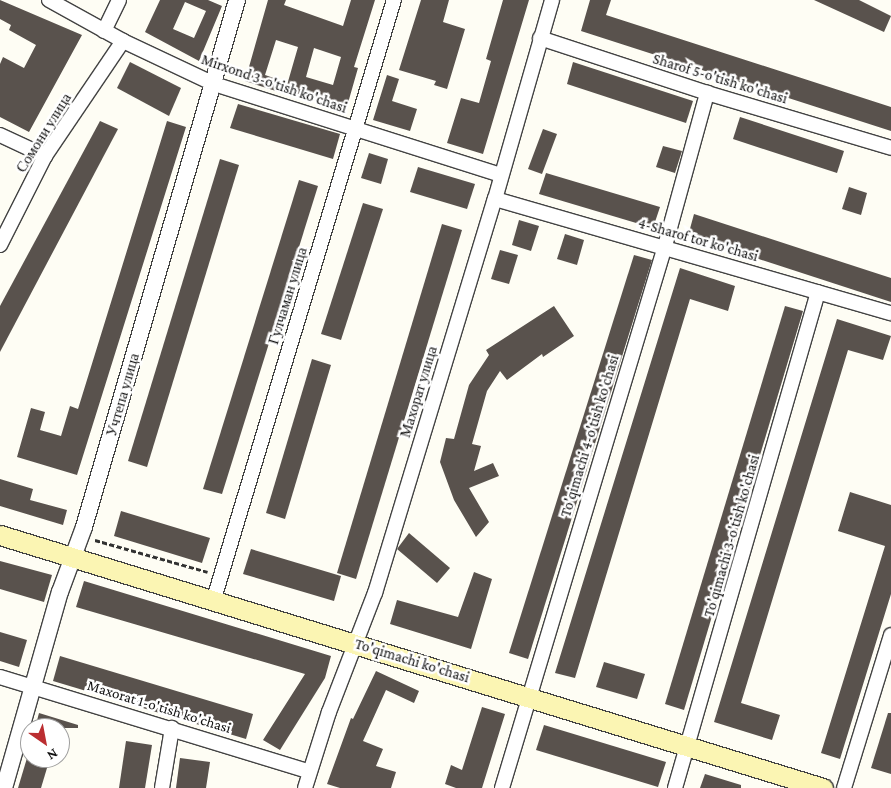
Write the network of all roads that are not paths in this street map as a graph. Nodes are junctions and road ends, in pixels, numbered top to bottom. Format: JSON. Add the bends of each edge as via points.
{"nodes":[{"id":1,"x":49,"y":0,"type":"edge"},
{"id":2,"x":119,"y":0,"type":"edge"},
{"id":3,"x":237,"y":0,"type":"edge"},
{"id":4,"x":394,"y":0,"type":"edge"},
{"id":5,"x":552,"y":0,"type":"edge"},
{"id":6,"x":104,"y":31,"type":"junction"},
{"id":7,"x":540,"y":38,"type":"junction"},
{"id":8,"x":123,"y":41,"type":"junction"},
{"id":9,"x":214,"y":84,"type":"junction"},
{"id":10,"x":707,"y":93,"type":"junction"},
{"id":11,"x":355,"y":130,"type":"junction"},
{"id":12,"x":0,"y":135,"type":"edge"},
{"id":13,"x":891,"y":148,"type":"edge"},
{"id":14,"x":45,"y":156,"type":"junction"},
{"id":15,"x":501,"y":175,"type":"junction"},
{"id":16,"x":495,"y":199,"type":"junction"},
{"id":17,"x":0,"y":245,"type":"edge"},
{"id":18,"x":665,"y":246,"type":"junction"},
{"id":19,"x":818,"y":292,"type":"junction"},
{"id":20,"x":891,"y":313,"type":"edge"},
{"id":21,"x":0,"y":535,"type":"edge"},
{"id":22,"x":73,"y":557,"type":"junction"},
{"id":23,"x":214,"y":602,"type":"junction"},
{"id":24,"x":891,"y":635,"type":"edge"},
{"id":25,"x":356,"y":643,"type":"junction"},
{"id":26,"x":0,"y":677,"type":"edge"},
{"id":27,"x":34,"y":687,"type":"junction"},
{"id":28,"x":528,"y":697,"type":"junction"},
{"id":29,"x":172,"y":728,"type":"junction"},
{"id":30,"x":688,"y":745,"type":"junction"},
{"id":31,"x":308,"y":770,"type":"junction"},
{"id":32,"x":4,"y":788,"type":"edge"},
{"id":33,"x":162,"y":788,"type":"edge"},
{"id":34,"x":305,"y":788,"type":"edge"},
{"id":35,"x":502,"y":788,"type":"edge"},
{"id":36,"x":674,"y":788,"type":"edge"},
{"id":37,"x":823,"y":788,"type":"edge"},
{"id":38,"x":844,"y":788,"type":"edge"}],
"edges":[{"from":1,"to":6,"type":"street","name":"Mirxond 3-o'tish ko'chasi"},
{"from":2,"to":6,"type":"street"},
{"from":3,"to":9,"type":"street","name":"Учтепа улица"},
{"from":4,"to":11,"type":"street","name":"Гулчаман улица"},
{"from":5,"to":7,"type":"street","name":"Махорат улица"},
{"from":6,"to":8,"type":"street","name":"Mirxond 3-o'tish ko'chasi"},
{"from":7,"to":10,"type":"street","name":"Sharof 5-o'tish ko'chasi"},
{"from":7,"to":15,"type":"street","name":"Махорат улица"},
{"from":8,"to":9,"type":"street","name":"Mirxond 3-o'tish ko'chasi"},
{"from":8,"to":14,"type":"street","name":"Сомони улица"},
{"from":9,"to":11,"type":"street","name":"Mirxond 3-o'tish ko'chasi"},
{"from":9,"to":22,"type":"street","name":"Учтепа улица"},
{"from":10,"to":13,"type":"street","name":"Sharof 5-o'tish ko'chasi"},
{"from":10,"to":18,"type":"street","name":"To'qimachi 4-o'tish ko'chasi"},
{"from":11,"to":15,"type":"street"},
{"from":11,"to":23,"type":"street","name":"Гулчаман улица"},
{"from":12,"to":14,"type":"street"},
{"from":14,"to":17,"type":"street","name":"Сомони улица"},
{"from":15,"to":16,"type":"street","name":"Махорат улица"},
{"from":16,"to":18,"type":"street","name":"4-Sharof tor ko'chasi"},
{"from":16,"to":25,"type":"street","name":"Махорат улица","via":[[375,593]]},
{"from":18,"to":19,"type":"street","name":"4-Sharof tor ko'chasi"},
{"from":18,"to":28,"type":"street","name":"To'qimachi 4-o'tish ko'chasi"},
{"from":19,"to":20,"type":"street","name":"4-Sharof tor ko'chasi"},
{"from":19,"to":30,"type":"street","name":"To'qimachi 3-o'tish ko'chasi"},
{"from":21,"to":22,"type":"main road","name":"To'qimachi ko'chasi"},
{"from":22,"to":23,"type":"main road","name":"To'qimachi ko'chasi"},
{"from":22,"to":27,"type":"street","name":"Учтепа улица"},
{"from":23,"to":25,"type":"main road","name":"To'qimachi ko'chasi"},
{"from":24,"to":38,"type":"street"},
{"from":25,"to":28,"type":"main road","name":"To'qimachi ko'chasi"},
{"from":25,"to":31,"type":"street","name":"Махорат улица"},
{"from":26,"to":27,"type":"street","name":"Maxorat 1-o'tish ko'chasi"},
{"from":27,"to":29,"type":"street","name":"Maxorat 1-o'tish ko'chasi"},
{"from":27,"to":32,"type":"street","name":"Учтепа улица"},
{"from":28,"to":30,"type":"main road","name":"To'qimachi ko'chasi"},
{"from":28,"to":35,"type":"street","name":"To'qimachi 4-o'tish ko'chasi"},
{"from":29,"to":31,"type":"street","name":"Maxorat 1-o'tish ko'chasi"},
{"from":29,"to":33,"type":"street"},
{"from":30,"to":36,"type":"street","name":"To'qimachi 3-o'tish ko'chasi"},
{"from":30,"to":37,"type":"main road","name":"To'qimachi ko'chasi"},
{"from":31,"to":34,"type":"street","name":"Махорат улица"}]}
